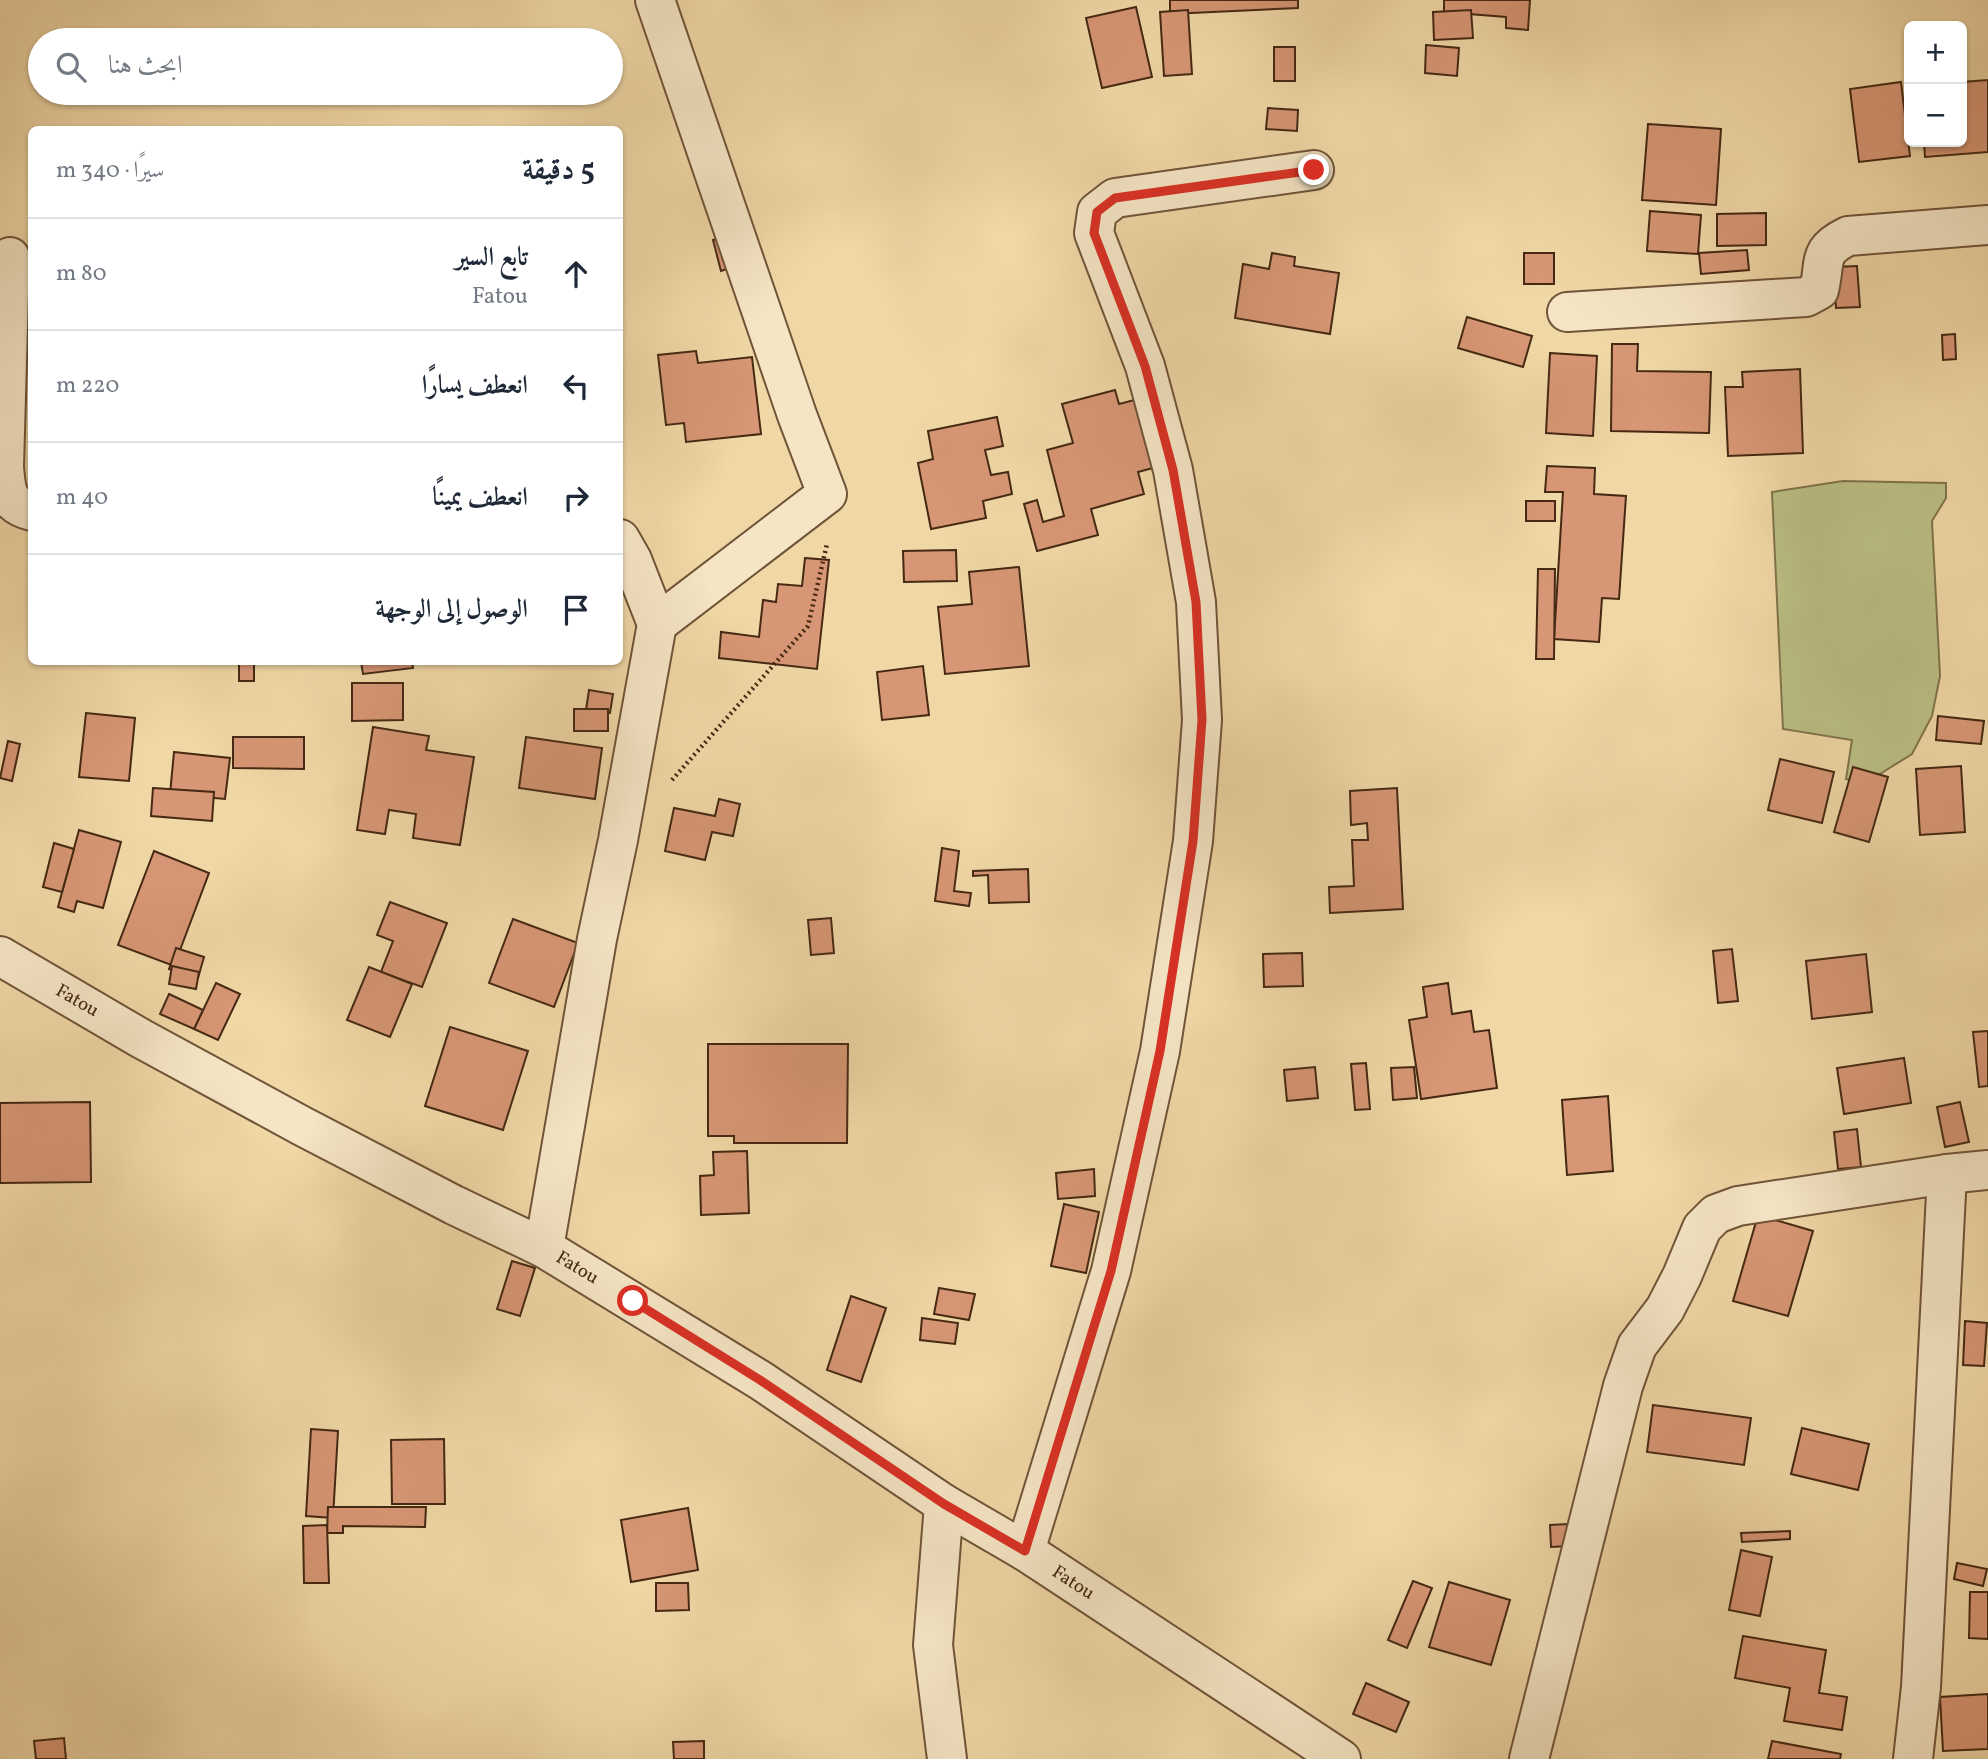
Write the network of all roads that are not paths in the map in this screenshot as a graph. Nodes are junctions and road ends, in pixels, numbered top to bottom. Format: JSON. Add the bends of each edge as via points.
{"nodes":[{"id":1,"x":655,"y":0,"type":"edge"},
{"id":2,"x":1314,"y":170,"type":"dead end"},
{"id":3,"x":1988,"y":225,"type":"edge"},
{"id":4,"x":14,"y":257,"type":"edge"},
{"id":5,"x":1567,"y":312,"type":"dead end"},
{"id":6,"x":28,"y":511,"type":"edge"},
{"id":7,"x":623,"y":544,"type":"edge"},
{"id":8,"x":657,"y":624,"type":"junction"},
{"id":9,"x":0,"y":956,"type":"edge"},
{"id":10,"x":1988,"y":1170,"type":"edge"},
{"id":11,"x":1947,"y":1174,"type":"junction"},
{"id":12,"x":544,"y":1248,"type":"junction"},
{"id":13,"x":944,"y":1504,"type":"junction"},
{"id":14,"x":1025,"y":1551,"type":"junction"},
{"id":15,"x":947,"y":1759,"type":"edge"},
{"id":16,"x":1341,"y":1759,"type":"edge"},
{"id":17,"x":1529,"y":1759,"type":"edge"},
{"id":18,"x":1913,"y":1759,"type":"edge"}],
"edges":[{"from":1,"to":8,"type":"street","via":[[827,494]]},
{"from":2,"to":14,"type":"street","via":[[1115,198],[1097,212],[1094,233],[1145,366],[1173,470],[1196,602],[1202,720],[1193,841],[1160,1051],[1111,1271]]},
{"from":3,"to":5,"type":"street","via":[[1848,236],[1825,253],[1819,290],[1806,297]]},
{"from":4,"to":6,"type":"street","via":[[4,467],[6,492],[19,508]]},
{"from":7,"to":8,"type":"street"},
{"from":8,"to":12,"type":"street"},
{"from":9,"to":12,"type":"street","name":"Fatou","via":[[302,1126]]},
{"from":10,"to":11,"type":"street"},
{"from":11,"to":17,"type":"street","via":[[1738,1206],[1716,1214],[1702,1228],[1665,1309],[1637,1346],[1623,1386]]},
{"from":11,"to":18,"type":"street","via":[[1921,1687]]},
{"from":12,"to":13,"type":"street","name":"Fatou","via":[[760,1380]]},
{"from":13,"to":14,"type":"street","name":"Fatou"},
{"from":13,"to":15,"type":"street","via":[[933,1645]]},
{"from":14,"to":16,"type":"street","name":"Fatou"}]}
